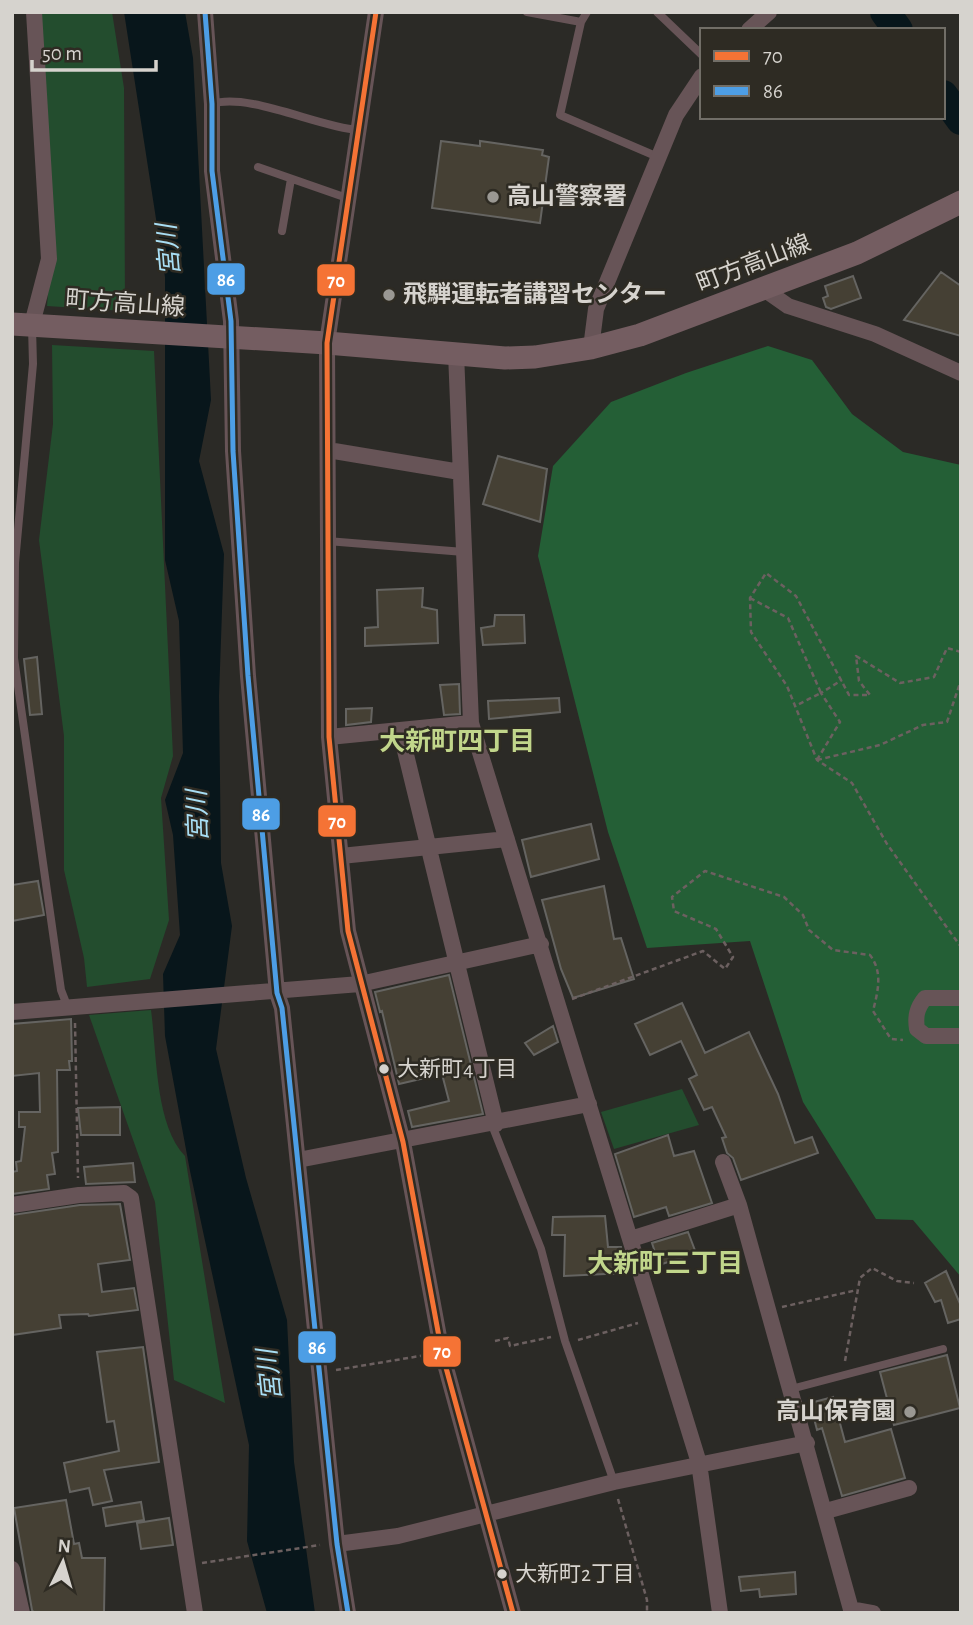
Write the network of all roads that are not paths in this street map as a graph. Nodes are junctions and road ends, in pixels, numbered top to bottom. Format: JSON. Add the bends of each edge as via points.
{"nodes":[{"id":1,"x":34,"y":12,"type":"edge"},
{"id":2,"x":205,"y":12,"type":"edge"},
{"id":3,"x":527,"y":12,"type":"edge"},
{"id":4,"x":587,"y":12,"type":"edge"},
{"id":5,"x":657,"y":12,"type":"edge"},
{"id":6,"x":769,"y":12,"type":"edge"},
{"id":7,"x":373,"y":13,"type":"edge"},
{"id":8,"x":581,"y":22,"type":"junction"},
{"id":9,"x":751,"y":28,"type":"edge"},
{"id":10,"x":700,"y":53,"type":"edge"},
{"id":11,"x":700,"y":79,"type":"edge"},
{"id":12,"x":212,"y":104,"type":"junction"},
{"id":13,"x":358,"y":130,"type":"junction"},
{"id":14,"x":659,"y":157,"type":"junction"},
{"id":15,"x":258,"y":167,"type":"dead end"},
{"id":16,"x":291,"y":178,"type":"junction"},
{"id":17,"x":347,"y":198,"type":"junction"},
{"id":18,"x":959,"y":203,"type":"edge"},
{"id":19,"x":282,"y":231,"type":"dead end"},
{"id":20,"x":764,"y":289,"type":"junction"},
{"id":21,"x":30,"y":324,"type":"edge"},
{"id":22,"x":228,"y":337,"type":"junction"},
{"id":23,"x":327,"y":343,"type":"junction"},
{"id":24,"x":591,"y":348,"type":"junction"},
{"id":25,"x":456,"y":353,"type":"junction"},
{"id":26,"x":961,"y":373,"type":"edge"},
{"id":27,"x":328,"y":450,"type":"junction"},
{"id":28,"x":460,"y":472,"type":"junction"},
{"id":29,"x":327,"y":541,"type":"junction"},
{"id":30,"x":464,"y":552,"type":"junction"},
{"id":31,"x":14,"y":590,"type":"edge"},
{"id":32,"x":471,"y":723,"type":"junction"},
{"id":33,"x":400,"y":730,"type":"junction"},
{"id":34,"x":329,"y":737,"type":"junction"},
{"id":35,"x":507,"y":839,"type":"junction"},
{"id":36,"x":429,"y":847,"type":"junction"},
{"id":37,"x":341,"y":856,"type":"junction"},
{"id":38,"x":541,"y":944,"type":"junction"},
{"id":39,"x":457,"y":962,"type":"junction"},
{"id":40,"x":360,"y":984,"type":"junction"},
{"id":41,"x":272,"y":993,"type":"junction"},
{"id":42,"x":961,"y":998,"type":"edge"},
{"id":43,"x":75,"y":1008,"type":"junction"},
{"id":44,"x":12,"y":1012,"type":"edge"},
{"id":45,"x":961,"y":1036,"type":"edge"},
{"id":46,"x":589,"y":1104,"type":"junction"},
{"id":47,"x":494,"y":1124,"type":"junction"},
{"id":48,"x":403,"y":1142,"type":"junction"},
{"id":49,"x":298,"y":1160,"type":"junction"},
{"id":50,"x":723,"y":1162,"type":"dead end"},
{"id":51,"x":12,"y":1205,"type":"edge"},
{"id":52,"x":739,"y":1205,"type":"junction"},
{"id":53,"x":631,"y":1239,"type":"junction"},
{"id":54,"x":943,"y":1349,"type":"dead end"},
{"id":55,"x":791,"y":1389,"type":"junction"},
{"id":56,"x":807,"y":1443,"type":"junction"},
{"id":57,"x":699,"y":1463,"type":"junction"},
{"id":58,"x":614,"y":1482,"type":"junction"},
{"id":59,"x":909,"y":1488,"type":"dead end"},
{"id":60,"x":826,"y":1511,"type":"junction"},
{"id":61,"x":485,"y":1512,"type":"junction"},
{"id":62,"x":333,"y":1544,"type":"junction"},
{"id":63,"x":12,"y":1569,"type":"edge"},
{"id":64,"x":852,"y":1611,"type":"edge"},
{"id":65,"x":22,"y":1613,"type":"edge"},
{"id":66,"x":195,"y":1613,"type":"edge"},
{"id":67,"x":348,"y":1613,"type":"edge"},
{"id":68,"x":513,"y":1613,"type":"edge"},
{"id":69,"x":720,"y":1613,"type":"edge"},
{"id":70,"x":873,"y":1613,"type":"edge"}],
"edges":[{"from":1,"to":21,"type":"street","via":[[49,259]]},
{"from":2,"to":12,"type":"street"},
{"from":3,"to":8,"type":"lane"},
{"from":4,"to":8,"type":"lane"},
{"from":5,"to":10,"type":"lane"},
{"from":6,"to":9,"type":"street"},
{"from":7,"to":13,"type":"street"},
{"from":8,"to":14,"type":"lane","via":[[560,115]]},
{"from":11,"to":14,"type":"street","via":[[684,99]]},
{"from":12,"to":13,"type":"lane","via":[[251,105]]},
{"from":12,"to":22,"type":"street","via":[[212,171]]},
{"from":13,"to":17,"type":"street"},
{"from":14,"to":24,"type":"street","via":[[596,309]]},
{"from":15,"to":16,"type":"lane"},
{"from":16,"to":17,"type":"lane"},
{"from":16,"to":19,"type":"lane"},
{"from":17,"to":23,"type":"street"},
{"from":18,"to":20,"type":"main road","name":"町方高山線","via":[[857,253]]},
{"from":20,"to":24,"type":"main road","name":"町方高山線","via":[[640,335]]},
{"from":20,"to":26,"type":"street","via":[[788,306],[875,334]]},
{"from":21,"to":22,"type":"main road","name":"町方高山線"},
{"from":21,"to":31,"type":"lane","via":[[33,364]]},
{"from":22,"to":23,"type":"main road","name":"町方高山線"},
{"from":22,"to":41,"type":"street"},
{"from":23,"to":25,"type":"main road","name":"町方高山線"},
{"from":23,"to":27,"type":"street"},
{"from":24,"to":25,"type":"main road","name":"町方高山線","via":[[535,357]]},
{"from":25,"to":28,"type":"street"},
{"from":27,"to":28,"type":"street"},
{"from":27,"to":29,"type":"street"},
{"from":28,"to":30,"type":"street"},
{"from":29,"to":30,"type":"lane"},
{"from":29,"to":34,"type":"street"},
{"from":30,"to":32,"type":"street"},
{"from":31,"to":43,"type":"lane","via":[[19,706],[61,990]]},
{"from":32,"to":33,"type":"street"},
{"from":32,"to":35,"type":"street"},
{"from":33,"to":34,"type":"street"},
{"from":33,"to":36,"type":"street"},
{"from":34,"to":37,"type":"street"},
{"from":35,"to":36,"type":"street"},
{"from":35,"to":38,"type":"street"},
{"from":36,"to":37,"type":"street"},
{"from":36,"to":39,"type":"street"},
{"from":37,"to":40,"type":"street","via":[[348,931]]},
{"from":38,"to":39,"type":"street"},
{"from":38,"to":46,"type":"street"},
{"from":39,"to":40,"type":"street"},
{"from":39,"to":47,"type":"street"},
{"from":40,"to":41,"type":"street"},
{"from":40,"to":48,"type":"street"},
{"from":41,"to":43,"type":"street"},
{"from":41,"to":49,"type":"street","via":[[282,1008]]},
{"from":42,"to":45,"type":"street","via":[[925,998],[916,1019],[917,1029],[926,1036]]},
{"from":43,"to":44,"type":"street"},
{"from":46,"to":47,"type":"street"},
{"from":46,"to":53,"type":"street"},
{"from":47,"to":48,"type":"street"},
{"from":47,"to":58,"type":"lane","via":[[548,1269],[564,1338]]},
{"from":48,"to":49,"type":"street"},
{"from":48,"to":61,"type":"street","via":[[442,1353]]},
{"from":49,"to":62,"type":"street"},
{"from":50,"to":52,"type":"street"},
{"from":51,"to":66,"type":"street","via":[[79,1195],[124,1193],[131,1198]]},
{"from":52,"to":53,"type":"street"},
{"from":52,"to":55,"type":"street"},
{"from":53,"to":57,"type":"street"},
{"from":54,"to":55,"type":"lane"},
{"from":55,"to":56,"type":"street"},
{"from":56,"to":57,"type":"street"},
{"from":56,"to":60,"type":"street"},
{"from":57,"to":58,"type":"street"},
{"from":57,"to":69,"type":"street"},
{"from":58,"to":61,"type":"street"},
{"from":59,"to":60,"type":"street"},
{"from":60,"to":64,"type":"street"},
{"from":61,"to":62,"type":"street","via":[[398,1536]]},
{"from":61,"to":68,"type":"street"},
{"from":62,"to":67,"type":"street"},
{"from":63,"to":65,"type":"street"},
{"from":64,"to":70,"type":"street"}]}
